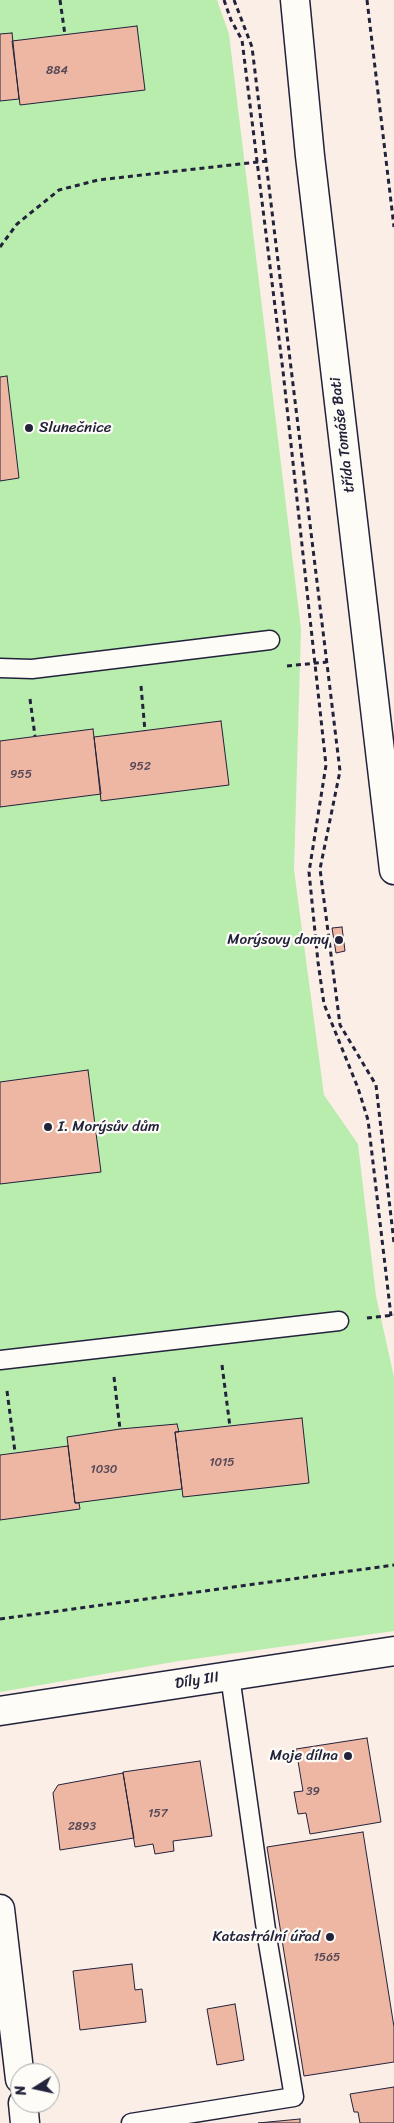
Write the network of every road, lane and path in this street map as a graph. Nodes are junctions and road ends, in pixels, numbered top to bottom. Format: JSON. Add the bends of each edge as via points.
{"nodes":[{"id":1,"x":60,"y":0,"type":"edge"},
{"id":2,"x":224,"y":0,"type":"edge"},
{"id":3,"x":234,"y":0,"type":"edge"},
{"id":4,"x":295,"y":0,"type":"edge"},
{"id":5,"x":367,"y":0,"type":"edge"},
{"id":6,"x":65,"y":35,"type":"dead end"},
{"id":7,"x":267,"y":161,"type":"junction"},
{"id":8,"x":258,"y":162,"type":"junction"},
{"id":9,"x":394,"y":227,"type":"edge"},
{"id":10,"x":0,"y":247,"type":"edge"},
{"id":11,"x":270,"y":640,"type":"dead end"},
{"id":12,"x":0,"y":668,"type":"edge"},
{"id":13,"x":141,"y":682,"type":"dead end"},
{"id":14,"x":29,"y":696,"type":"dead end"},
{"id":15,"x":145,"y":731,"type":"dead end"},
{"id":16,"x":35,"y":736,"type":"dead end"},
{"id":17,"x":394,"y":870,"type":"edge"},
{"id":18,"x":394,"y":1243,"type":"edge"},
{"id":19,"x":391,"y":1316,"type":"dead end"},
{"id":20,"x":339,"y":1321,"type":"dead end"},
{"id":21,"x":219,"y":1335,"type":"junction"},
{"id":22,"x":110,"y":1348,"type":"junction"},
{"id":23,"x":2,"y":1360,"type":"edge"},
{"id":24,"x":230,"y":1426,"type":"dead end"},
{"id":25,"x":120,"y":1429,"type":"dead end"},
{"id":26,"x":15,"y":1452,"type":"dead end"},
{"id":27,"x":394,"y":1565,"type":"edge"},
{"id":28,"x":0,"y":1619,"type":"edge"},
{"id":29,"x":394,"y":1651,"type":"edge"},
{"id":30,"x":230,"y":1676,"type":"junction"},
{"id":31,"x":0,"y":1711,"type":"edge"},
{"id":32,"x":0,"y":1909,"type":"edge"},
{"id":33,"x":18,"y":2063,"type":"edge"},
{"id":34,"x":131,"y":2123,"type":"edge"}],
"edges":[{"from":1,"to":6,"type":"path"},
{"from":2,"to":8,"type":"path","via":[[242,40]]},
{"from":3,"to":7,"type":"path","via":[[252,47]]},
{"from":4,"to":17,"type":"main road","name":"třída Tomáše Bati","via":[[310,156]]},
{"from":5,"to":9,"type":"path"},
{"from":7,"to":8,"type":"path"},
{"from":7,"to":18,"type":"path","via":[[340,771],[320,869],[340,1025],[376,1085]]},
{"from":8,"to":10,"type":"path","via":[[98,180],[59,190],[17,224]]},
{"from":8,"to":19,"type":"path","via":[[326,765],[309,872],[318,962],[324,1004],[368,1120]]},
{"from":11,"to":12,"type":"lane","via":[[32,669]]},
{"from":13,"to":15,"type":"path"},
{"from":14,"to":16,"type":"path"},
{"from":20,"to":21,"type":"lane"},
{"from":21,"to":22,"type":"lane"},
{"from":21,"to":24,"type":"path"},
{"from":22,"to":23,"type":"lane"},
{"from":22,"to":25,"type":"path"},
{"from":23,"to":26,"type":"path"},
{"from":27,"to":28,"type":"path"},
{"from":29,"to":30,"type":"main road","name":"Díly III"},
{"from":30,"to":31,"type":"main road","name":"Díly III"},
{"from":30,"to":34,"type":"lane","via":[[267,1937],[294,2097]]},
{"from":32,"to":33,"type":"main road"}]}
